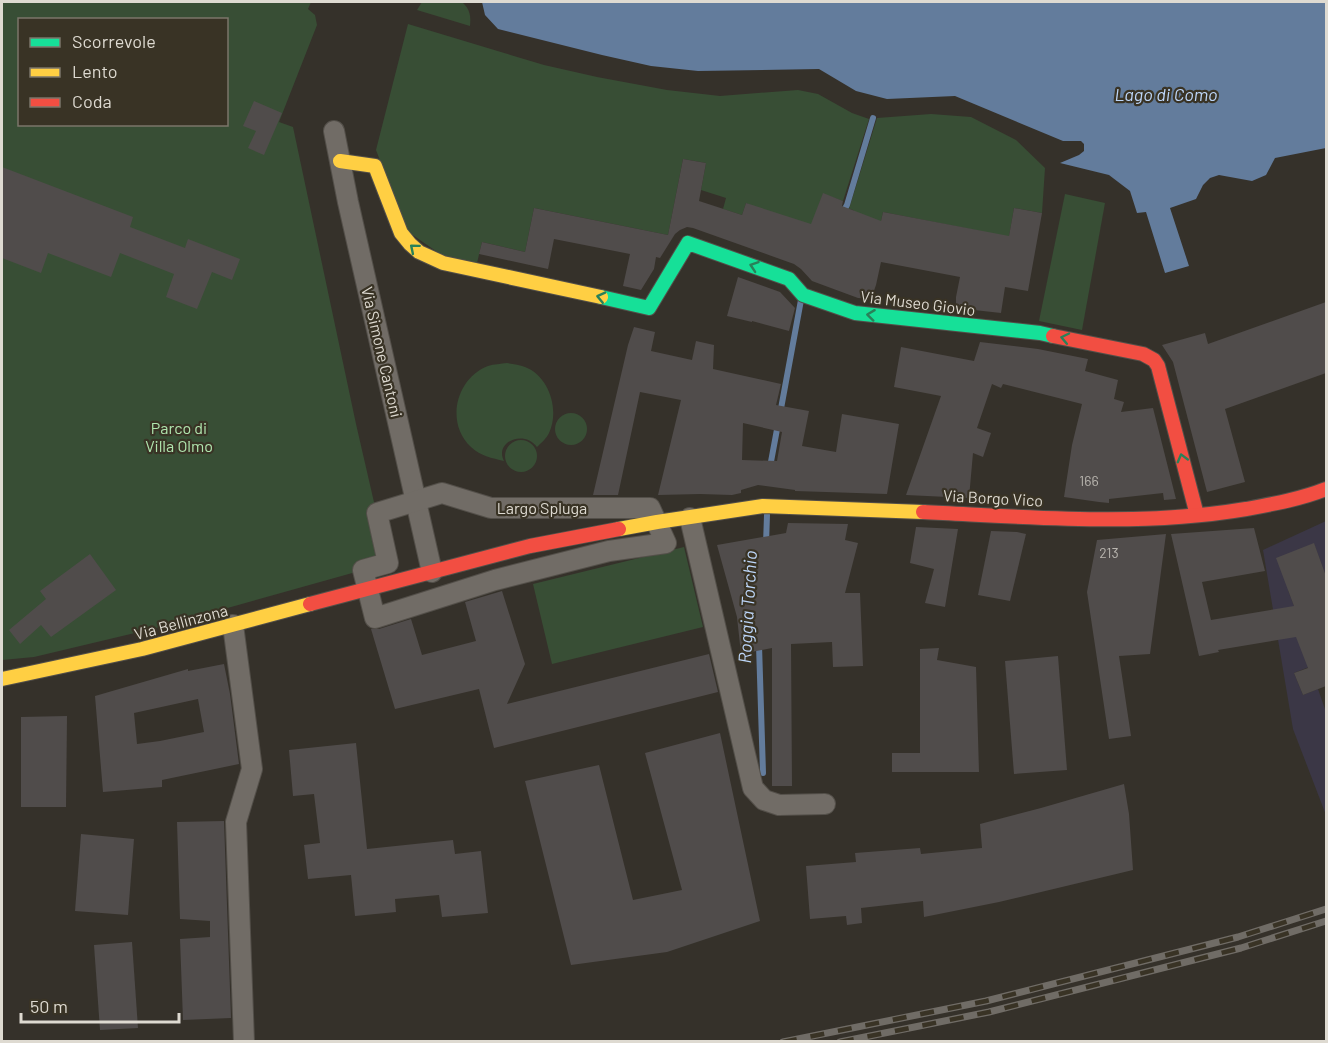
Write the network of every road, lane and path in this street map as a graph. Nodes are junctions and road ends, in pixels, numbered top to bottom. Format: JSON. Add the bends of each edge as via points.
{"nodes":[{"id":1,"x":334,"y":131,"type":"dead end"},
{"id":2,"x":340,"y":161,"type":"junction"},
{"id":3,"x":1326,"y":489,"type":"edge"},
{"id":4,"x":416,"y":502,"type":"junction"},
{"id":5,"x":1197,"y":515,"type":"junction"},
{"id":6,"x":690,"y":518,"type":"junction"},
{"id":7,"x":657,"y":522,"type":"junction"},
{"id":8,"x":432,"y":572,"type":"junction"},
{"id":9,"x":368,"y":590,"type":"junction"},
{"id":10,"x":233,"y":625,"type":"junction"},
{"id":11,"x":2,"y":679,"type":"edge"},
{"id":12,"x":825,"y":804,"type":"dead end"},
{"id":13,"x":244,"y":1041,"type":"edge"}],
"edges":[{"from":1,"to":2,"type":"street","name":"Via Simone Cantoni"},
{"from":2,"to":4,"type":"street","name":"Via Simone Cantoni"},
{"from":5,"to":2,"type":"main road","name":"Via Museo Giovio","one_way":true,"via":[[1158,366],[1149,356],[1040,333],[855,312],[803,295],[789,279],[688,243],[649,308],[443,264],[417,251],[401,233],[375,166]]},
{"from":3,"to":5,"type":"main road","name":"Via Borgo Vico","via":[[1269,505]]},
{"from":4,"to":7,"type":"street","name":"Largo Spluga","via":[[442,493],[491,508],[650,508]]},
{"from":4,"to":8,"type":"street","name":"Via Simone Cantoni"},
{"from":4,"to":9,"type":"street","name":"Largo Spluga","via":[[376,513],[388,563],[363,570]]},
{"from":5,"to":6,"type":"main road","name":"Via Borgo Vico","via":[[1143,519],[1037,517],[763,506]]},
{"from":6,"to":7,"type":"main road","name":"Via Borgo Vico"},
{"from":6,"to":12,"type":"street","via":[[753,788],[764,800],[779,805]]},
{"from":7,"to":8,"type":"main road","name":"Largo Spluga","via":[[530,546]]},
{"from":7,"to":9,"type":"street","name":"Largo Spluga","via":[[666,543],[609,551],[495,580],[375,618]]},
{"from":8,"to":9,"type":"main road","name":"Largo Spluga"},
{"from":9,"to":10,"type":"main road","name":"Via Bellinzona"},
{"from":10,"to":11,"type":"main road","name":"Via Bellinzona"},
{"from":10,"to":13,"type":"street","via":[[252,769],[236,822]]}]}
